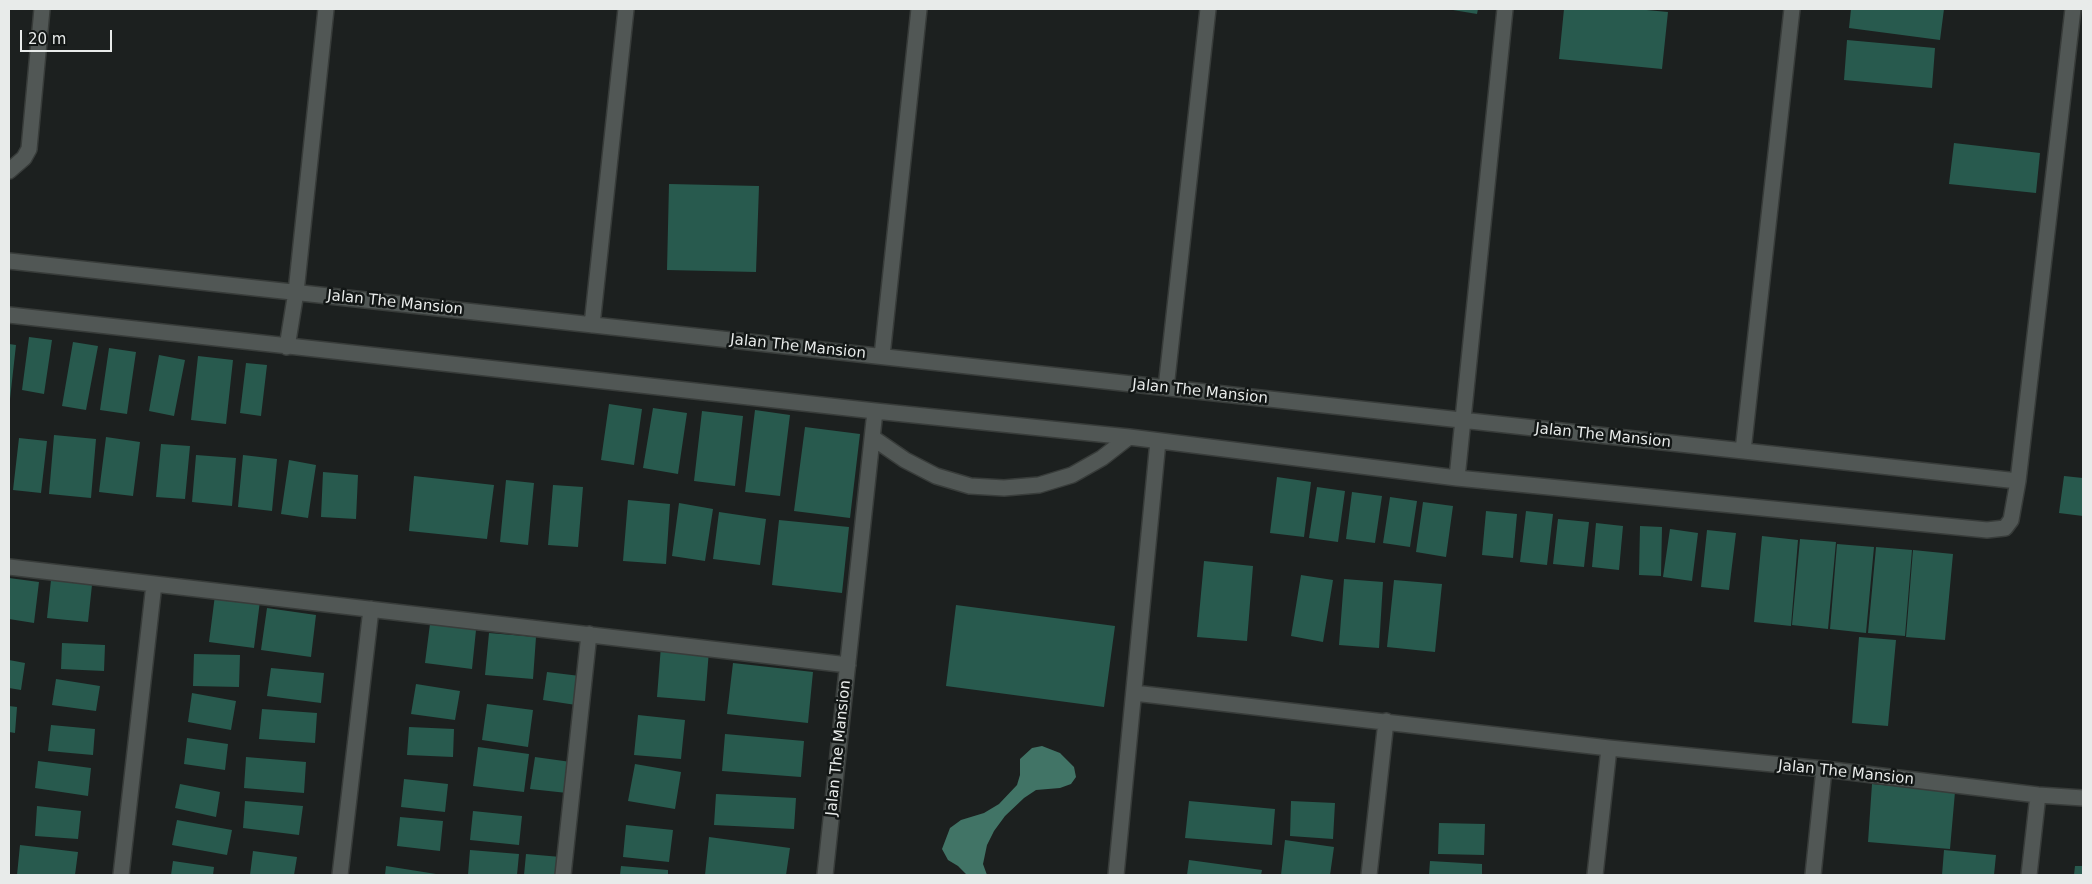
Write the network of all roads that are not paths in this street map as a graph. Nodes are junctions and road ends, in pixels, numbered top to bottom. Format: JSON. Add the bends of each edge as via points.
{"nodes":[{"id":1,"x":42,"y":9,"type":"edge"},
{"id":2,"x":326,"y":9,"type":"edge"},
{"id":3,"x":626,"y":9,"type":"edge"},
{"id":4,"x":919,"y":9,"type":"edge"},
{"id":5,"x":1208,"y":9,"type":"edge"},
{"id":6,"x":1505,"y":9,"type":"edge"},
{"id":7,"x":1792,"y":9,"type":"edge"},
{"id":8,"x":2073,"y":9,"type":"edge"},
{"id":9,"x":9,"y":171,"type":"edge"},
{"id":10,"x":9,"y":260,"type":"edge"},
{"id":11,"x":296,"y":292,"type":"junction"},
{"id":12,"x":9,"y":316,"type":"edge"},
{"id":13,"x":592,"y":325,"type":"junction"},
{"id":14,"x":287,"y":347,"type":"junction"},
{"id":15,"x":882,"y":356,"type":"junction"},
{"id":16,"x":1166,"y":388,"type":"junction"},
{"id":17,"x":876,"y":411,"type":"junction"},
{"id":18,"x":1462,"y":420,"type":"junction"},
{"id":19,"x":1129,"y":437,"type":"junction"},
{"id":20,"x":873,"y":438,"type":"junction"},
{"id":21,"x":1158,"y":441,"type":"junction"},
{"id":22,"x":1744,"y":451,"type":"junction"},
{"id":23,"x":1457,"y":478,"type":"junction"},
{"id":24,"x":2018,"y":482,"type":"junction"},
{"id":25,"x":9,"y":567,"type":"edge"},
{"id":26,"x":154,"y":584,"type":"junction"},
{"id":27,"x":371,"y":609,"type":"junction"},
{"id":28,"x":589,"y":634,"type":"junction"},
{"id":29,"x":848,"y":665,"type":"junction"},
{"id":30,"x":1134,"y":693,"type":"junction"},
{"id":31,"x":1386,"y":721,"type":"junction"},
{"id":32,"x":1609,"y":748,"type":"junction"},
{"id":33,"x":1824,"y":770,"type":"junction"},
{"id":34,"x":2038,"y":795,"type":"junction"},
{"id":35,"x":2083,"y":798,"type":"edge"},
{"id":36,"x":121,"y":875,"type":"edge"},
{"id":37,"x":340,"y":875,"type":"edge"},
{"id":38,"x":563,"y":875,"type":"edge"},
{"id":39,"x":825,"y":875,"type":"edge"},
{"id":40,"x":1116,"y":875,"type":"edge"},
{"id":41,"x":1368,"y":875,"type":"edge"},
{"id":42,"x":1595,"y":875,"type":"edge"},
{"id":43,"x":1813,"y":875,"type":"edge"},
{"id":44,"x":2029,"y":875,"type":"edge"}],
"edges":[{"from":1,"to":9,"type":"street","via":[[29,149]]},
{"from":2,"to":11,"type":"street"},
{"from":3,"to":13,"type":"street"},
{"from":4,"to":15,"type":"street"},
{"from":5,"to":16,"type":"street"},
{"from":6,"to":18,"type":"street"},
{"from":7,"to":22,"type":"street"},
{"from":8,"to":24,"type":"street"},
{"from":10,"to":11,"type":"street","name":"Jalan The Mansion"},
{"from":11,"to":13,"type":"street","name":"Jalan The Mansion"},
{"from":11,"to":14,"type":"street"},
{"from":12,"to":14,"type":"street"},
{"from":13,"to":15,"type":"street","name":"Jalan The Mansion"},
{"from":14,"to":17,"type":"street"},
{"from":15,"to":16,"type":"street","name":"Jalan The Mansion"},
{"from":16,"to":18,"type":"street","name":"Jalan The Mansion"},
{"from":17,"to":19,"type":"street"},
{"from":17,"to":20,"type":"street","name":"Jalan The Mansion"},
{"from":18,"to":22,"type":"street","name":"Jalan The Mansion"},
{"from":18,"to":23,"type":"street"},
{"from":19,"to":20,"type":"street","via":[[1072,475],[1039,484],[1004,488],[970,486],[936,476]]},
{"from":19,"to":21,"type":"street"},
{"from":20,"to":29,"type":"street","name":"Jalan The Mansion"},
{"from":21,"to":23,"type":"street"},
{"from":21,"to":30,"type":"street"},
{"from":22,"to":24,"type":"street","name":"Jalan The Mansion"},
{"from":23,"to":24,"type":"street","via":[[1987,530],[2005,528],[2012,520]]},
{"from":25,"to":26,"type":"street"},
{"from":26,"to":27,"type":"street"},
{"from":26,"to":36,"type":"street"},
{"from":27,"to":28,"type":"street"},
{"from":27,"to":37,"type":"street"},
{"from":28,"to":29,"type":"street"},
{"from":28,"to":38,"type":"street"},
{"from":29,"to":39,"type":"street","name":"Jalan The Mansion"},
{"from":30,"to":31,"type":"street","name":"Jalan The Mansion"},
{"from":30,"to":40,"type":"street"},
{"from":31,"to":32,"type":"street","name":"Jalan The Mansion"},
{"from":31,"to":41,"type":"street"},
{"from":32,"to":33,"type":"street","name":"Jalan The Mansion"},
{"from":32,"to":42,"type":"street"},
{"from":33,"to":34,"type":"street","name":"Jalan The Mansion"},
{"from":33,"to":43,"type":"street"},
{"from":34,"to":35,"type":"street","name":"Jalan The Mansion"},
{"from":34,"to":44,"type":"street"}]}
